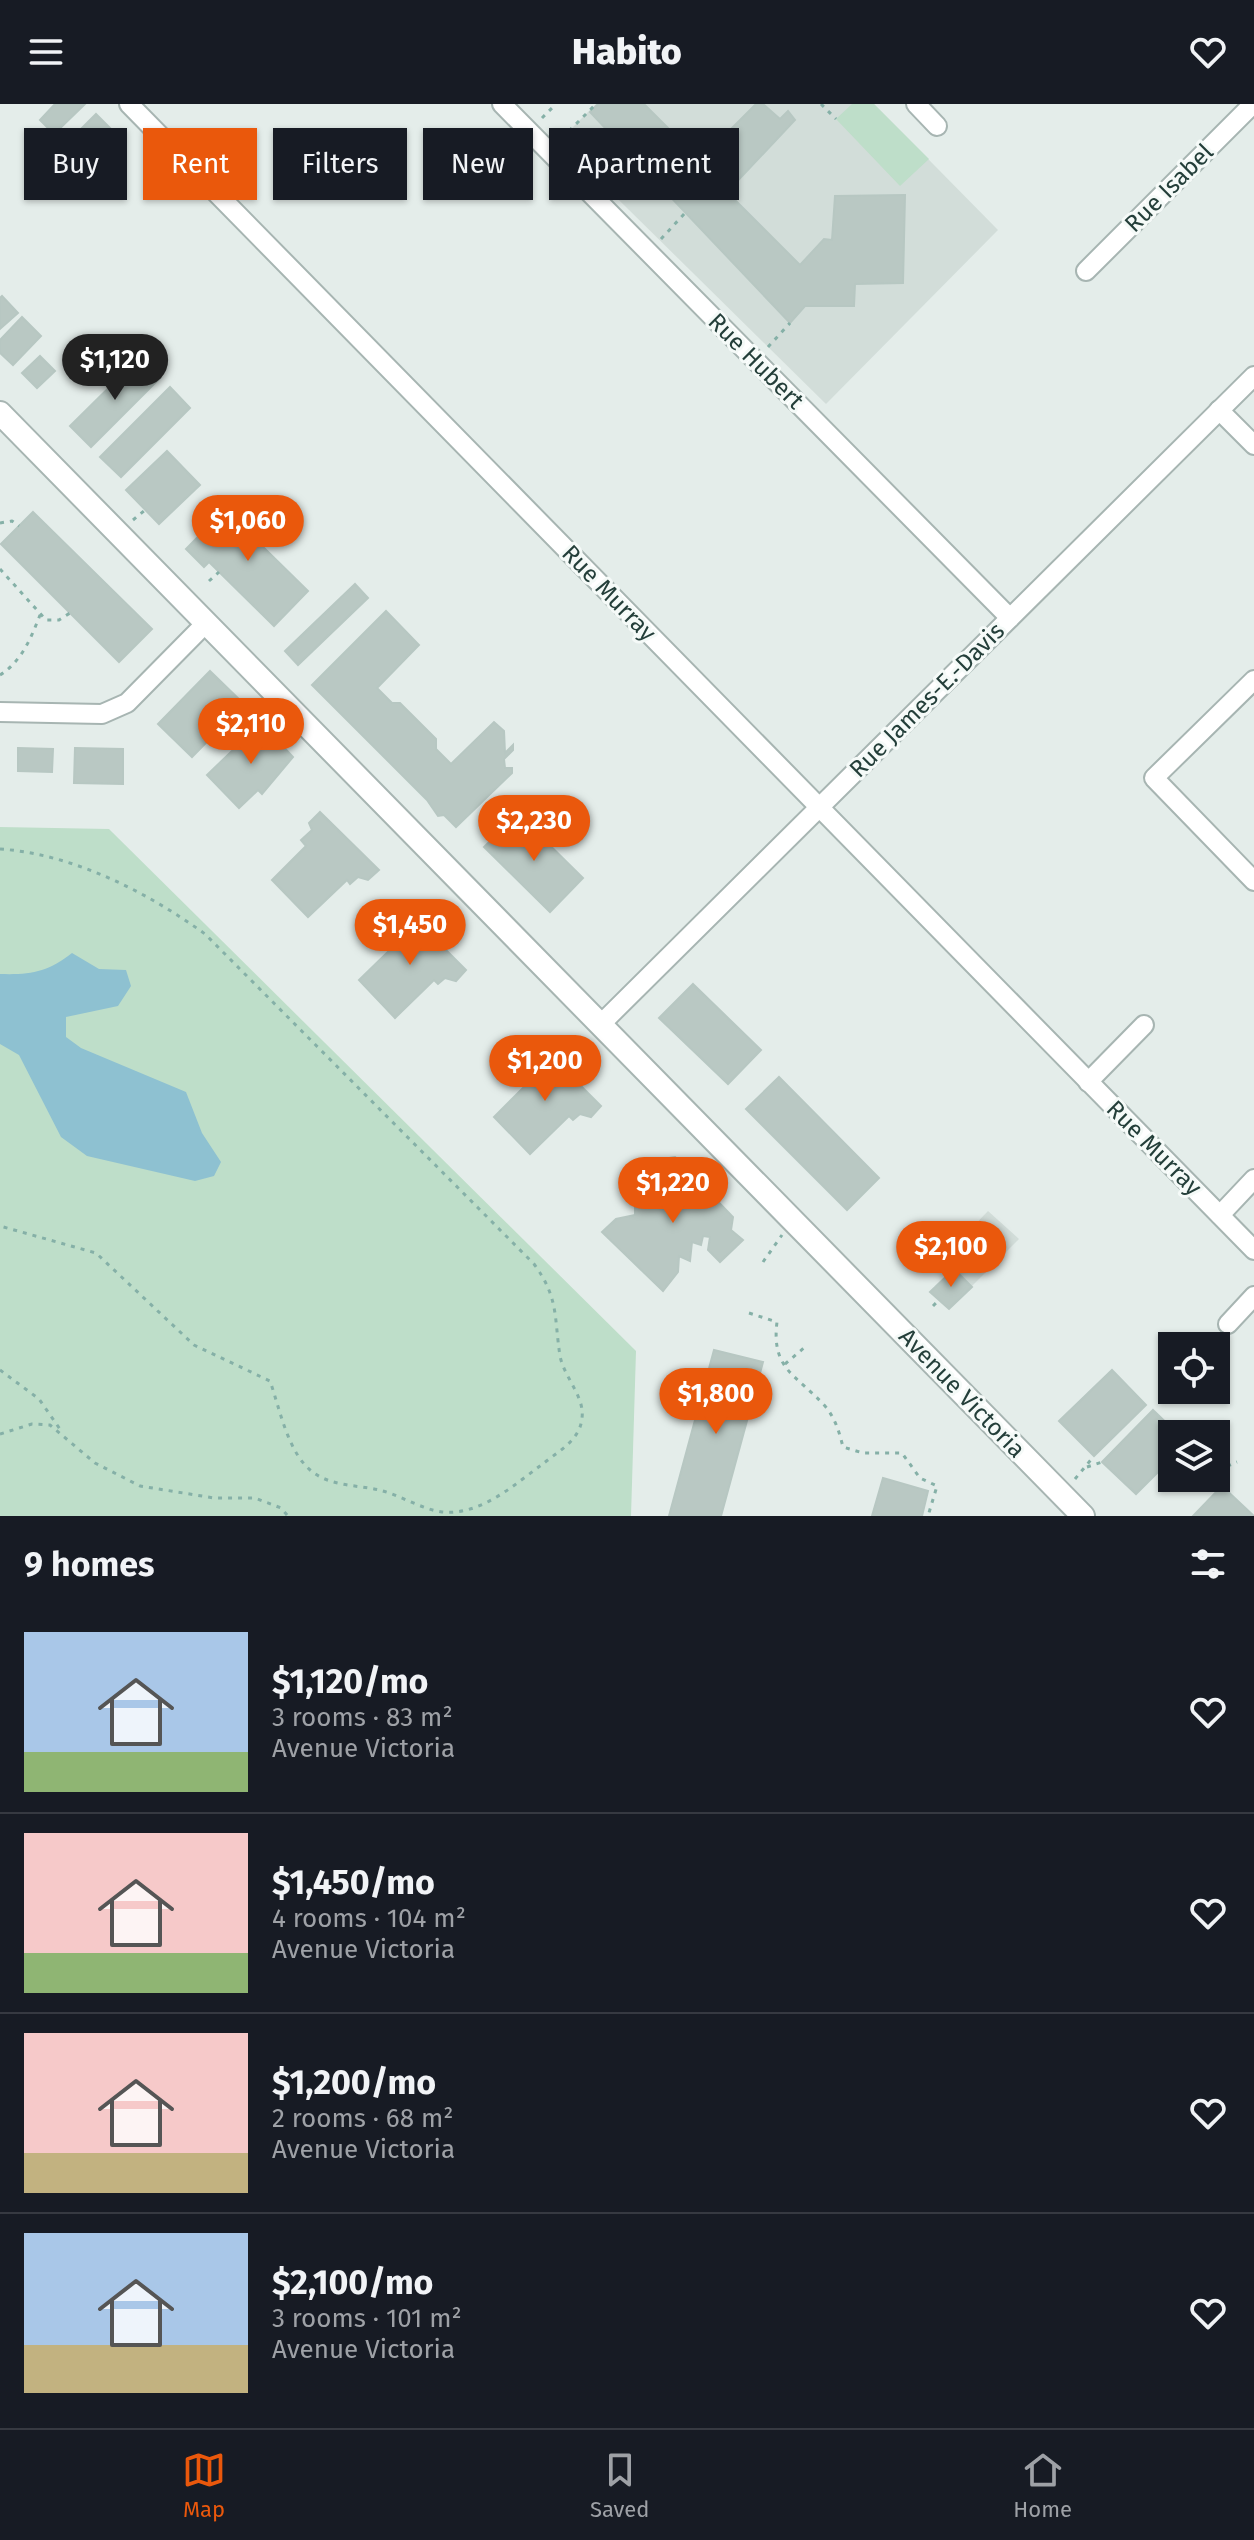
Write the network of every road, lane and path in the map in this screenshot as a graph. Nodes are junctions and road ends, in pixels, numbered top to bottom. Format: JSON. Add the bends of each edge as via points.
{"nodes":[{"id":1,"x":129,"y":104,"type":"edge"},
{"id":2,"x":502,"y":104,"type":"edge"},
{"id":3,"x":556,"y":104,"type":"edge"},
{"id":4,"x":596,"y":104,"type":"edge"},
{"id":5,"x":821,"y":104,"type":"edge"},
{"id":6,"x":916,"y":104,"type":"edge"},
{"id":7,"x":1253,"y":104,"type":"edge"},
{"id":8,"x":836,"y":119,"type":"dead end"},
{"id":9,"x":539,"y":121,"type":"dead end"},
{"id":10,"x":937,"y":126,"type":"dead end"},
{"id":11,"x":572,"y":128,"type":"edge"},
{"id":12,"x":685,"y":213,"type":"dead end"},
{"id":13,"x":659,"y":241,"type":"dead end"},
{"id":14,"x":1086,"y":271,"type":"dead end"},
{"id":15,"x":790,"y":323,"type":"dead end"},
{"id":16,"x":766,"y":350,"type":"dead end"},
{"id":17,"x":1254,"y":376,"type":"edge"},
{"id":18,"x":1219,"y":410,"type":"junction"},
{"id":19,"x":0,"y":413,"type":"edge"},
{"id":20,"x":1254,"y":445,"type":"edge"},
{"id":21,"x":145,"y":510,"type":"dead end"},
{"id":22,"x":133,"y":520,"type":"dead end"},
{"id":23,"x":0,"y":523,"type":"edge"},
{"id":24,"x":19,"y":526,"type":"dead end"},
{"id":25,"x":0,"y":569,"type":"edge"},
{"id":26,"x":219,"y":572,"type":"dead end"},
{"id":27,"x":209,"y":581,"type":"dead end"},
{"id":28,"x":70,"y":613,"type":"dead end"},
{"id":29,"x":40,"y":615,"type":"junction"},
{"id":30,"x":1010,"y":618,"type":"junction"},
{"id":31,"x":206,"y":623,"type":"junction"},
{"id":32,"x":0,"y":675,"type":"edge"},
{"id":33,"x":1254,"y":680,"type":"edge"},
{"id":34,"x":0,"y":712,"type":"edge"},
{"id":35,"x":819,"y":808,"type":"junction"},
{"id":36,"x":0,"y":849,"type":"edge"},
{"id":37,"x":1254,"y":881,"type":"edge"},
{"id":38,"x":601,"y":1024,"type":"junction"},
{"id":39,"x":1144,"y":1025,"type":"dead end"},
{"id":40,"x":1088,"y":1082,"type":"junction"},
{"id":41,"x":1254,"y":1179,"type":"edge"},
{"id":42,"x":1220,"y":1215,"type":"junction"},
{"id":43,"x":792,"y":1220,"type":"junction"},
{"id":44,"x":0,"y":1226,"type":"edge"},
{"id":45,"x":1254,"y":1250,"type":"edge"},
{"id":46,"x":763,"y":1262,"type":"dead end"},
{"id":47,"x":1254,"y":1296,"type":"edge"},
{"id":48,"x":939,"y":1300,"type":"dead end"},
{"id":49,"x":933,"y":1306,"type":"dead end"},
{"id":50,"x":749,"y":1313,"type":"dead end"},
{"id":51,"x":1228,"y":1324,"type":"dead end"},
{"id":52,"x":805,"y":1347,"type":"dead end"},
{"id":53,"x":785,"y":1364,"type":"junction"},
{"id":54,"x":0,"y":1370,"type":"edge"},
{"id":55,"x":0,"y":1434,"type":"edge"},
{"id":56,"x":64,"y":1435,"type":"junction"},
{"id":57,"x":1094,"y":1456,"type":"dead end"},
{"id":58,"x":1102,"y":1462,"type":"dead end"},
{"id":59,"x":1237,"y":1462,"type":"dead end"},
{"id":60,"x":1230,"y":1465,"type":"edge"},
{"id":61,"x":1085,"y":1468,"type":"junction"},
{"id":62,"x":1061,"y":1493,"type":"junction"},
{"id":63,"x":288,"y":1516,"type":"edge"},
{"id":64,"x":928,"y":1516,"type":"edge"},
{"id":65,"x":1083,"y":1516,"type":"edge"}],
"edges":[{"from":1,"to":35,"type":"street","name":"Rue Murray"},
{"from":2,"to":30,"type":"street","name":"Rue Hubert"},
{"from":3,"to":9,"type":"path"},
{"from":4,"to":11,"type":"path"},
{"from":5,"to":8,"type":"path"},
{"from":6,"to":10,"type":"street"},
{"from":7,"to":14,"type":"street","name":"Rue Isabel"},
{"from":12,"to":13,"type":"path"},
{"from":15,"to":16,"type":"path"},
{"from":17,"to":18,"type":"street","name":"Rue James-E.-Davis"},
{"from":18,"to":20,"type":"street"},
{"from":18,"to":30,"type":"street","name":"Rue James-E.-Davis"},
{"from":19,"to":31,"type":"street","name":"Avenue Victoria"},
{"from":21,"to":22,"type":"path"},
{"from":23,"to":24,"type":"path"},
{"from":25,"to":29,"type":"path"},
{"from":26,"to":27,"type":"path"},
{"from":28,"to":29,"type":"path","via":[[59,620]]},
{"from":29,"to":32,"type":"path","via":[[29,643]]},
{"from":30,"to":35,"type":"street","name":"Rue James-E.-Davis"},
{"from":31,"to":34,"type":"street","via":[[127,703],[102,714]]},
{"from":31,"to":38,"type":"street","name":"Avenue Victoria"},
{"from":33,"to":37,"type":"street","via":[[1154,778]]},
{"from":35,"to":38,"type":"street","name":"Rue James-E.-Davis"},
{"from":35,"to":40,"type":"street","name":"Rue Murray"},
{"from":36,"to":44,"type":"path","via":[[54,857],[164,904],[205,934],[534,1264],[555,1300],[560,1359],[582,1409],[582,1421],[575,1439],[495,1499],[463,1511],[441,1512],[382,1491],[330,1481],[312,1472],[297,1455],[270,1381],[194,1345],[96,1253]]},
{"from":38,"to":43,"type":"street","name":"Avenue Victoria"},
{"from":39,"to":40,"type":"street","name":"Rue Murray"},
{"from":40,"to":42,"type":"street","name":"Rue Murray"},
{"from":41,"to":42,"type":"street","name":"Rue Murray"},
{"from":42,"to":45,"type":"street","name":"Rue Murray"},
{"from":43,"to":46,"type":"path"},
{"from":43,"to":62,"type":"street","name":"Avenue Victoria"},
{"from":47,"to":51,"type":"street"},
{"from":48,"to":49,"type":"path"},
{"from":50,"to":53,"type":"path","via":[[777,1322],[774,1345]]},
{"from":52,"to":53,"type":"path"},
{"from":53,"to":64,"type":"path","via":[[796,1382],[824,1405],[843,1447],[902,1453],[920,1478],[937,1486]]},
{"from":54,"to":56,"type":"path","via":[[39,1399]]},
{"from":55,"to":56,"type":"path","via":[[32,1424],[50,1425]]},
{"from":56,"to":63,"type":"path","via":[[95,1463],[140,1486],[214,1498],[255,1498]]},
{"from":57,"to":61,"type":"path"},
{"from":58,"to":61,"type":"path"},
{"from":59,"to":60,"type":"path"},
{"from":61,"to":62,"type":"path"},
{"from":62,"to":65,"type":"street","name":"Avenue Victoria"}]}
